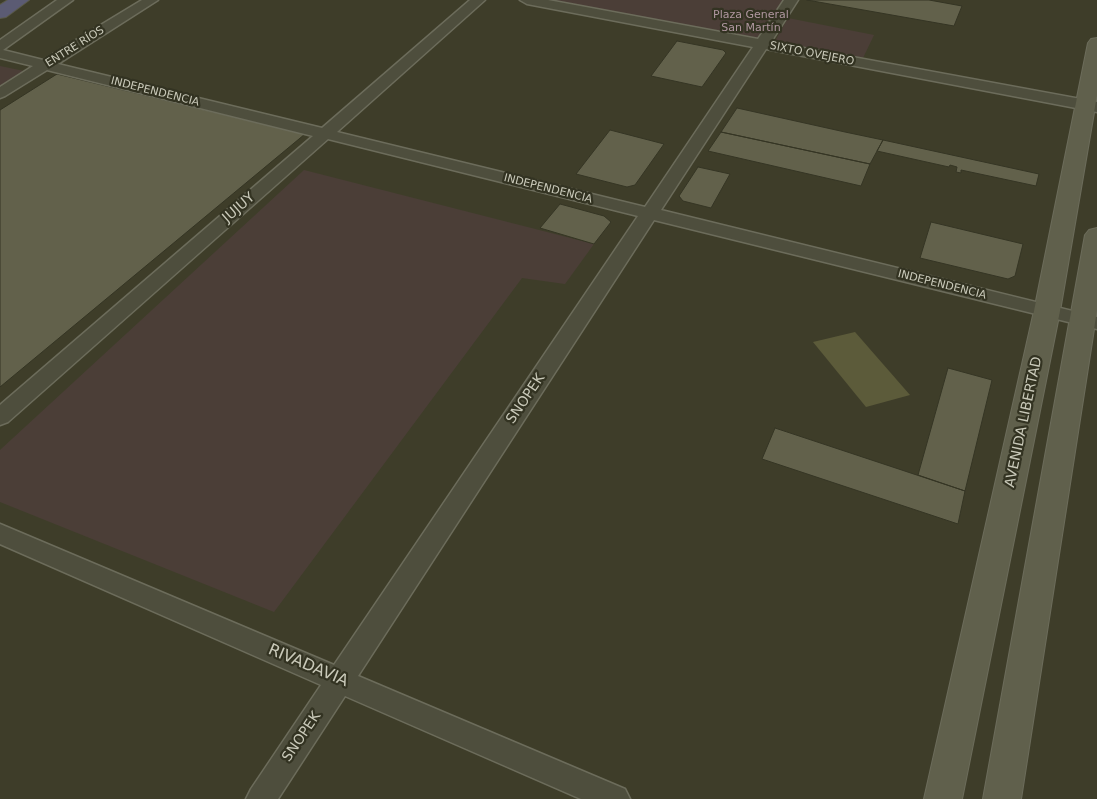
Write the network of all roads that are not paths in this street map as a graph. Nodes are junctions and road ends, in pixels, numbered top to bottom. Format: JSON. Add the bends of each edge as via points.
{"nodes":[{"id":1,"x":66,"y":0,"type":"edge"},
{"id":2,"x":150,"y":0,"type":"edge"},
{"id":3,"x":478,"y":0,"type":"edge"},
{"id":4,"x":526,"y":0,"type":"edge"},
{"id":5,"x":791,"y":0,"type":"edge"},
{"id":6,"x":9,"y":1,"type":"edge"},
{"id":7,"x":0,"y":13,"type":"edge"},
{"id":8,"x":1097,"y":43,"type":"edge"},
{"id":9,"x":761,"y":44,"type":"junction"},
{"id":10,"x":0,"y":47,"type":"edge"},
{"id":11,"x":0,"y":54,"type":"edge"},
{"id":12,"x":46,"y":65,"type":"junction"},
{"id":13,"x":0,"y":93,"type":"edge"},
{"id":14,"x":1092,"y":106,"type":"edge"},
{"id":15,"x":325,"y":134,"type":"junction"},
{"id":16,"x":649,"y":213,"type":"junction"},
{"id":17,"x":1097,"y":235,"type":"edge"},
{"id":18,"x":1047,"y":312,"type":"junction"},
{"id":19,"x":1090,"y":322,"type":"edge"},
{"id":20,"x":0,"y":417,"type":"edge"},
{"id":21,"x":0,"y":534,"type":"edge"},
{"id":22,"x":340,"y":680,"type":"junction"},
{"id":23,"x":261,"y":799,"type":"edge"},
{"id":24,"x":615,"y":799,"type":"edge"},
{"id":25,"x":944,"y":799,"type":"edge"},
{"id":26,"x":1002,"y":799,"type":"edge"}],
"edges":[{"from":1,"to":10,"type":"street"},
{"from":2,"to":12,"type":"street","name":"ENTRE RÍOS"},
{"from":3,"to":15,"type":"street","name":"JUJUY"},
{"from":4,"to":9,"type":"street","name":"SIXTO OVEJERO"},
{"from":5,"to":9,"type":"street","name":"SNOPEK"},
{"from":6,"to":7,"type":"highway"},
{"from":8,"to":14,"type":"main road","name":"AVENIDA LIBERTAD"},
{"from":9,"to":14,"type":"street","name":"SIXTO OVEJERO"},
{"from":9,"to":16,"type":"street","name":"SNOPEK"},
{"from":11,"to":12,"type":"street","name":"INDEPENDENCIA"},
{"from":12,"to":13,"type":"street","name":"ENTRE RÍOS"},
{"from":12,"to":15,"type":"street","name":"INDEPENDENCIA"},
{"from":14,"to":18,"type":"main road","name":"AVENIDA LIBERTAD"},
{"from":15,"to":16,"type":"street","name":"INDEPENDENCIA"},
{"from":15,"to":20,"type":"street","name":"JUJUY"},
{"from":16,"to":18,"type":"street","name":"INDEPENDENCIA"},
{"from":16,"to":22,"type":"street","name":"SNOPEK"},
{"from":17,"to":19,"type":"main road"},
{"from":18,"to":19,"type":"street","name":"INDEPENDENCIA"},
{"from":18,"to":25,"type":"main road","name":"AVENIDA LIBERTAD"},
{"from":19,"to":26,"type":"main road"},
{"from":21,"to":22,"type":"street","name":"RIVADAVIA"},
{"from":22,"to":23,"type":"street","name":"SNOPEK"},
{"from":22,"to":24,"type":"street","name":"RIVADAVIA"}]}
